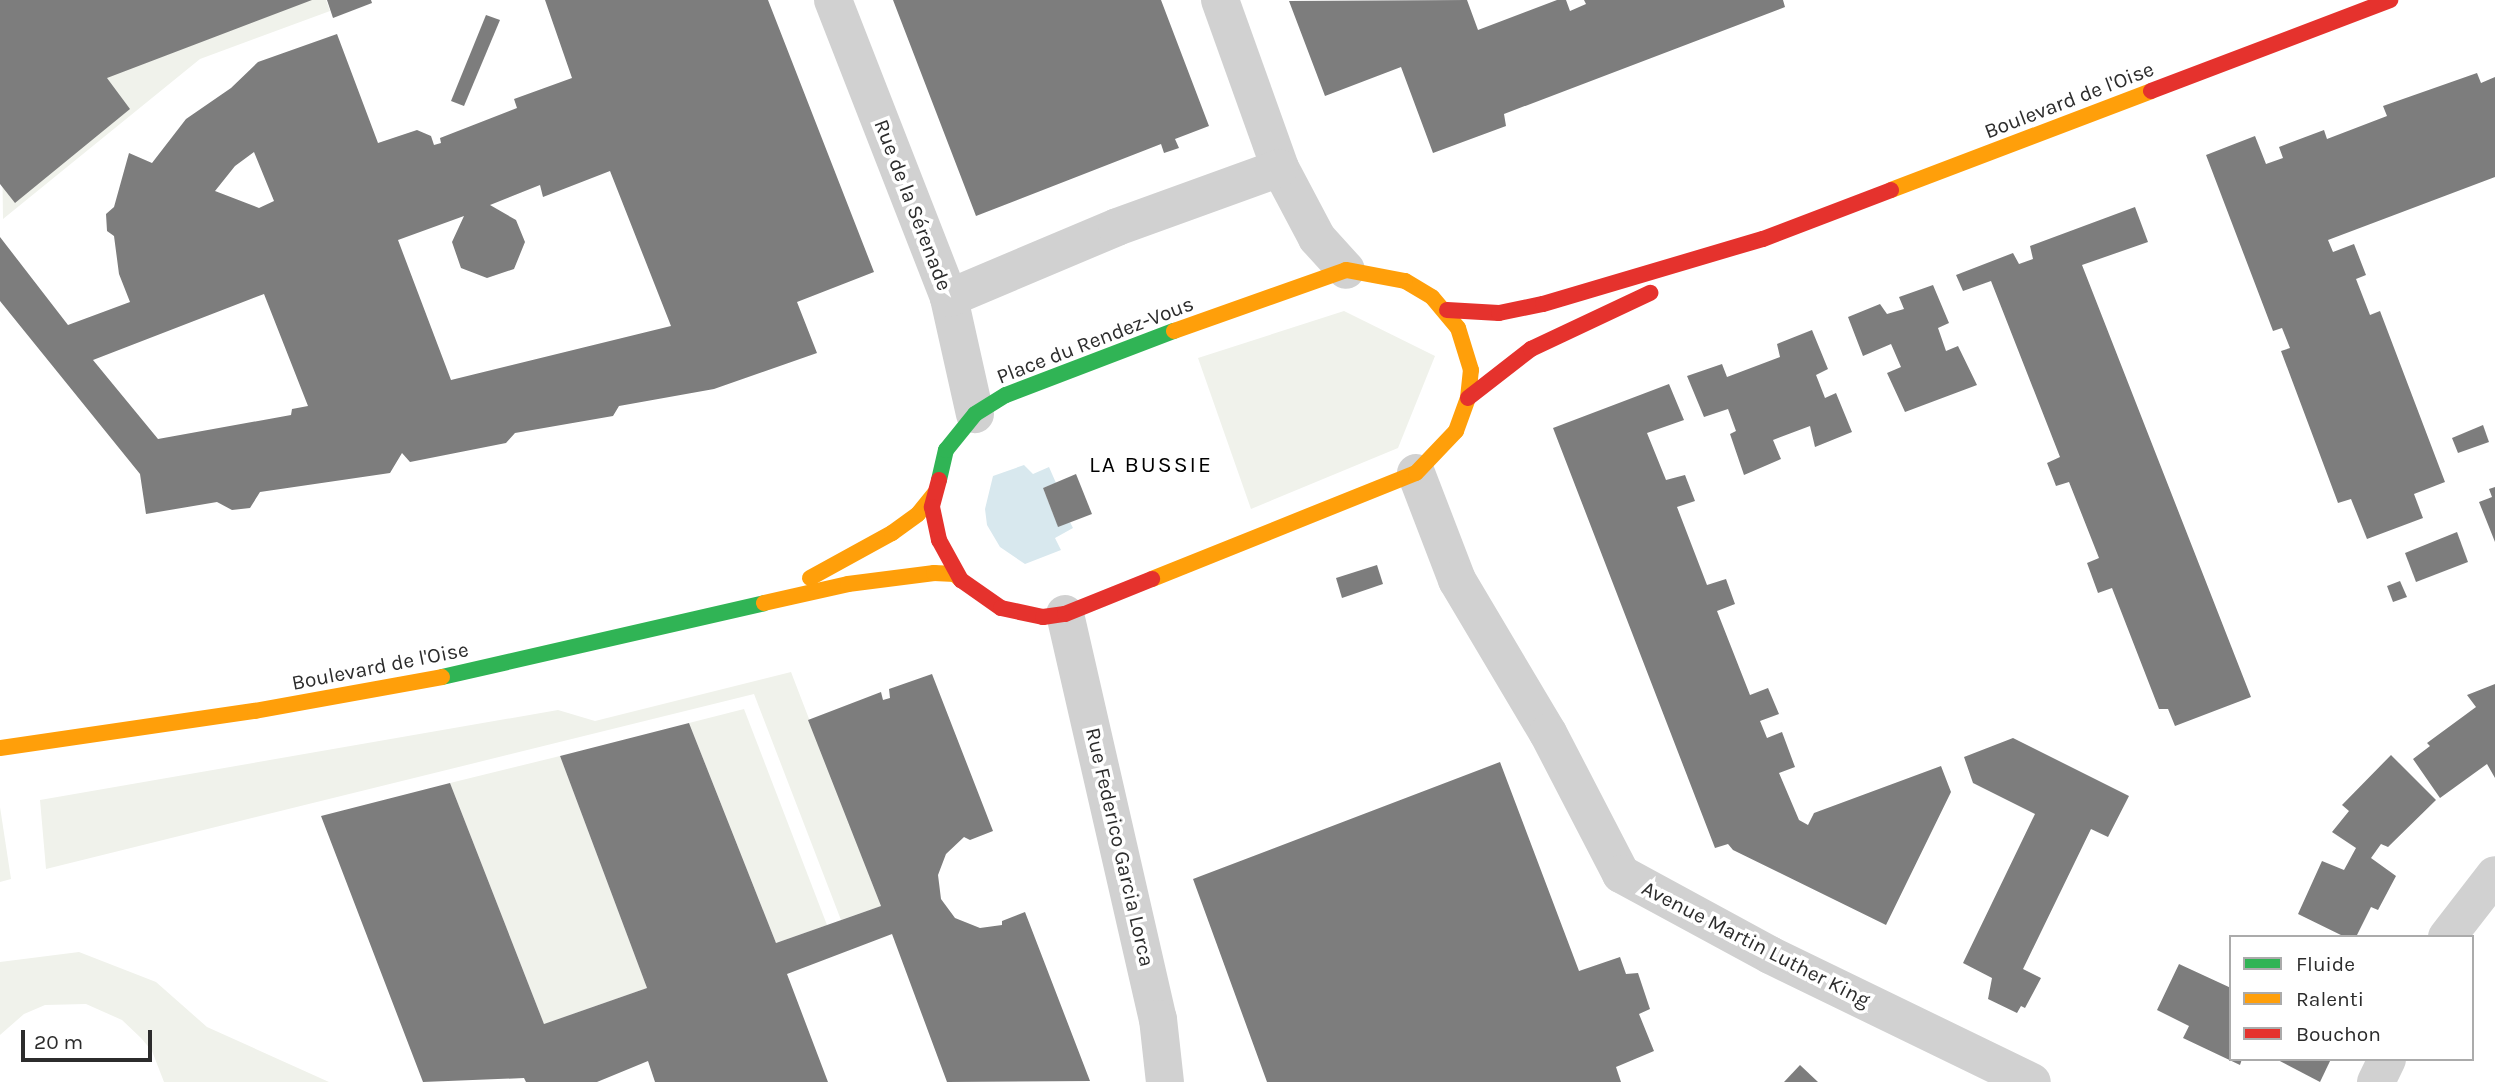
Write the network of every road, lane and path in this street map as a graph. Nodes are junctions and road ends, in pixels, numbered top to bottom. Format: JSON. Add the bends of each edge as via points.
{"nodes":[{"id":1,"x":833,"y":0,"type":"edge"},
{"id":2,"x":1220,"y":0,"type":"edge"},
{"id":3,"x":2390,"y":0,"type":"edge"},
{"id":4,"x":1280,"y":168,"type":"junction"},
{"id":5,"x":1763,"y":239,"type":"junction"},
{"id":6,"x":1346,"y":270,"type":"junction"},
{"id":7,"x":949,"y":298,"type":"junction"},
{"id":8,"x":1447,"y":310,"type":"junction"},
{"id":9,"x":1468,"y":398,"type":"junction"},
{"id":10,"x":975,"y":414,"type":"junction"},
{"id":11,"x":1416,"y":473,"type":"junction"},
{"id":12,"x":934,"y":494,"type":"junction"},
{"id":13,"x":961,"y":580,"type":"junction"},
{"id":14,"x":764,"y":600,"type":"junction"},
{"id":15,"x":1065,"y":614,"type":"junction"},
{"id":16,"x":0,"y":748,"type":"edge"},
{"id":17,"x":2495,"y":875,"type":"edge"},
{"id":18,"x":2449,"y":935,"type":"edge"},
{"id":19,"x":2386,"y":1061,"type":"edge"},
{"id":20,"x":1974,"y":1069,"type":"edge"},
{"id":21,"x":1165,"y":1082,"type":"edge"},
{"id":22,"x":2032,"y":1082,"type":"edge"},
{"id":23,"x":2376,"y":1082,"type":"edge"}],
"edges":[{"from":1,"to":7,"type":"street","name":"Rue de la Sérenade"},
{"from":2,"to":4,"type":"street"},
{"from":3,"to":5,"type":"main road","name":"Boulevard de l'Oise"},
{"from":4,"to":6,"type":"street","via":[[1317,238]]},
{"from":4,"to":7,"type":"street","via":[[1117,227]]},
{"from":5,"to":8,"type":"main road","name":"Boulevard de l'Oise","via":[[1543,304],[1499,313]]},
{"from":5,"to":9,"type":"main road","name":"Boulevard de l'Oise","via":[[1531,349]]},
{"from":6,"to":8,"type":"main road","name":"Place du Rendez-Vous","via":[[1405,281]]},
{"from":6,"to":10,"type":"main road","name":"Place du Rendez-Vous","via":[[1158,336],[1006,395]]},
{"from":7,"to":10,"type":"street","name":"Rue de la Sérenade"},
{"from":8,"to":9,"type":"main road","name":"Place du Rendez-Vous","via":[[1468,354]]},
{"from":9,"to":11,"type":"main road","name":"Place du Rendez-Vous","via":[[1449,442]]},
{"from":10,"to":12,"type":"main road","name":"Place du Rendez-Vous","via":[[946,450]]},
{"from":11,"to":15,"type":"main road","name":"Place du Rendez-Vous"},
{"from":11,"to":20,"type":"street","name":"Avenue Martin Luther King","via":[[1457,580],[1548,733],[1621,874]]},
{"from":12,"to":13,"type":"main road","name":"Place du Rendez-Vous","via":[[939,540]]},
{"from":12,"to":14,"type":"main road","name":"Boulevard de l'Oise","via":[[918,514],[892,533]]},
{"from":13,"to":14,"type":"main road","name":"Boulevard de l'Oise","via":[[950,573],[902,575]]},
{"from":13,"to":15,"type":"main road","name":"Place du Rendez-Vous","via":[[1001,608],[1043,617]]},
{"from":14,"to":16,"type":"main road","name":"Boulevard de l'Oise","via":[[432,679],[255,711]]},
{"from":15,"to":21,"type":"street","name":"Rue Federico Garcia Lorca","via":[[1158,1019]]},
{"from":17,"to":18,"type":"street"},
{"from":19,"to":23,"type":"street"},
{"from":20,"to":22,"type":"street","name":"Avenue Martin Luther King"}]}
